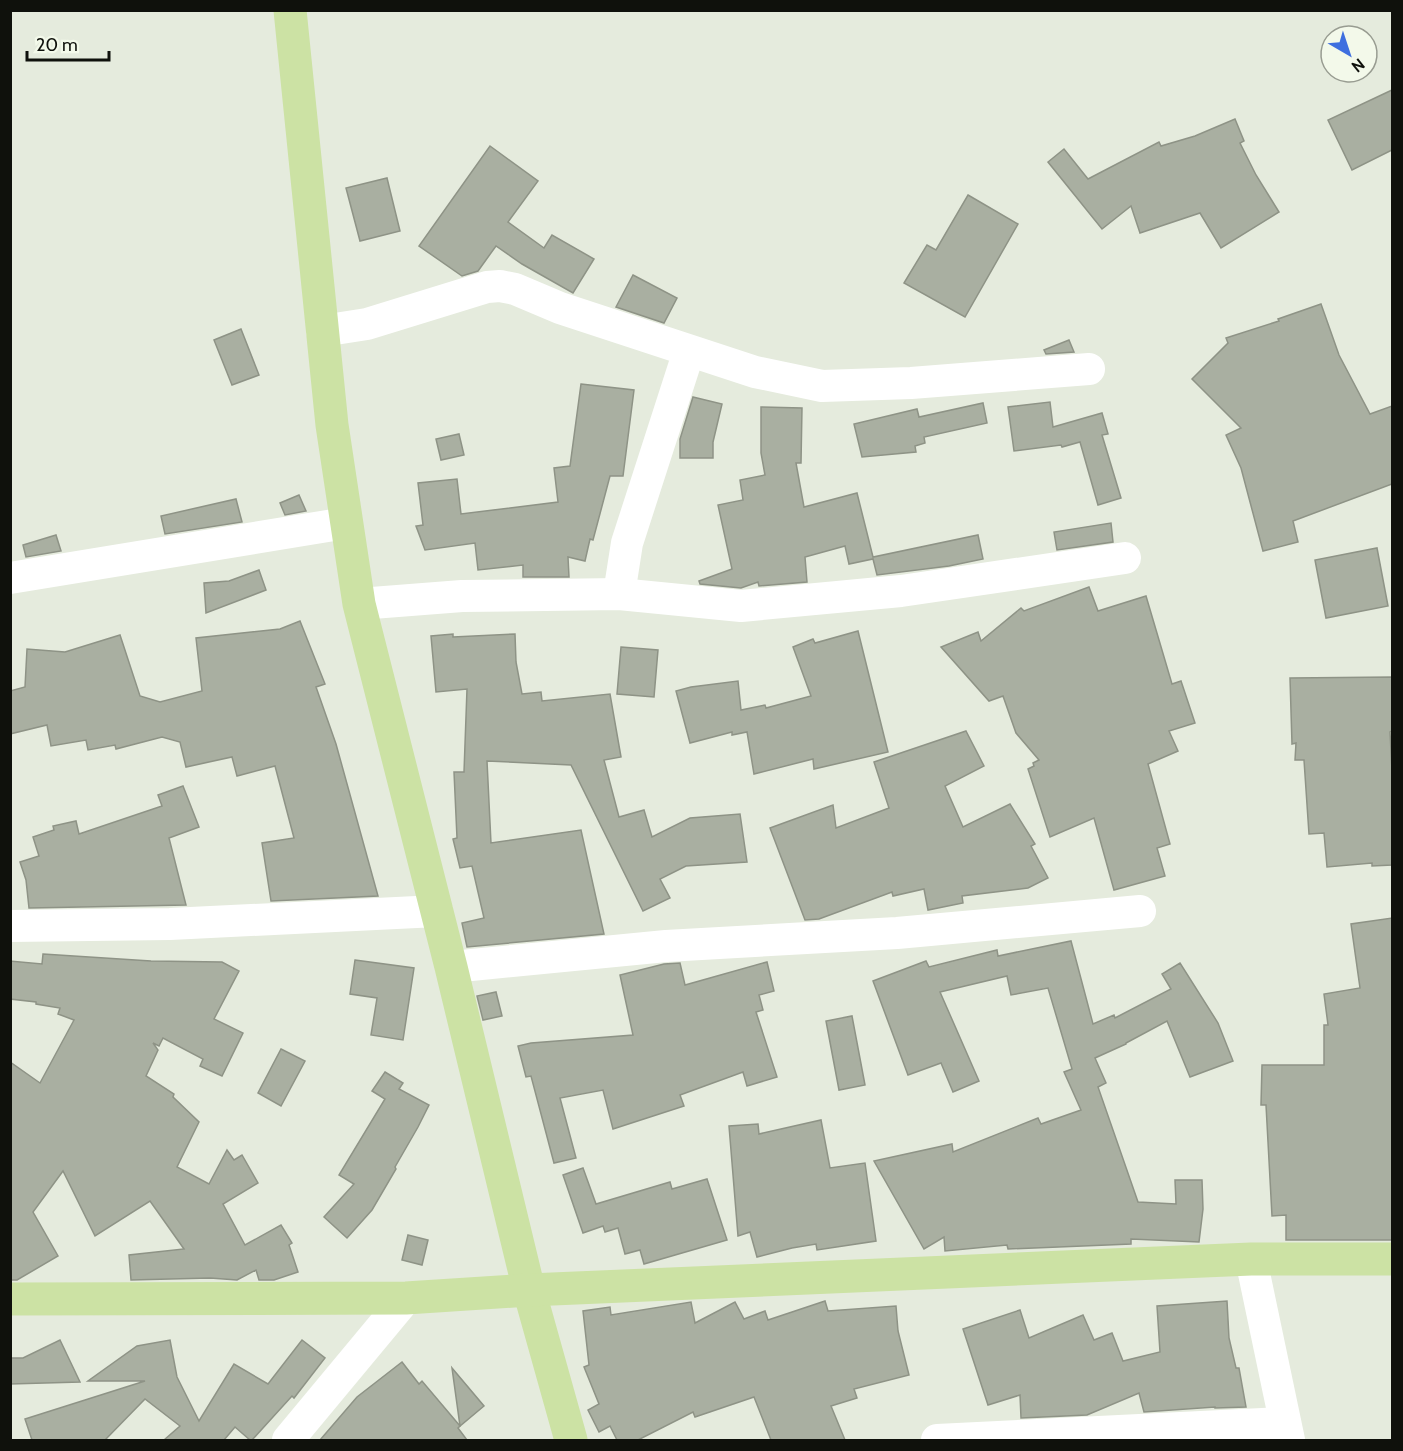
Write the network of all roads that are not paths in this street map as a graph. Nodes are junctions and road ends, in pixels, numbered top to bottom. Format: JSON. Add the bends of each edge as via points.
{"nodes":[{"id":1,"x":290,"y":10,"type":"edge"},
{"id":2,"x":322,"y":331,"type":"junction"},
{"id":3,"x":689,"y":351,"type":"junction"},
{"id":4,"x":1089,"y":369,"type":"dead end"},
{"id":5,"x":346,"y":523,"type":"junction"},
{"id":6,"x":1125,"y":558,"type":"dead end"},
{"id":7,"x":10,"y":578,"type":"edge"},
{"id":8,"x":619,"y":594,"type":"junction"},
{"id":9,"x":359,"y":604,"type":"junction"},
{"id":10,"x":437,"y":911,"type":"junction"},
{"id":11,"x":1140,"y":911,"type":"dead end"},
{"id":12,"x":10,"y":926,"type":"edge"},
{"id":13,"x":451,"y":967,"type":"junction"},
{"id":14,"x":1251,"y":1259,"type":"junction"},
{"id":15,"x":1392,"y":1259,"type":"edge"},
{"id":16,"x":529,"y":1290,"type":"junction"},
{"id":17,"x":406,"y":1298,"type":"junction"},
{"id":18,"x":10,"y":1299,"type":"edge"},
{"id":19,"x":1287,"y":1432,"type":"edge"},
{"id":20,"x":288,"y":1440,"type":"edge"},
{"id":21,"x":571,"y":1440,"type":"edge"},
{"id":22,"x":937,"y":1440,"type":"edge"}],
"edges":[{"from":1,"to":2,"type":"main road"},
{"from":2,"to":3,"type":"street","via":[[368,324],[500,286]]},
{"from":2,"to":5,"type":"main road"},
{"from":3,"to":4,"type":"street","via":[[755,372],[822,387]]},
{"from":3,"to":8,"type":"street","via":[[627,543]]},
{"from":5,"to":7,"type":"street"},
{"from":5,"to":9,"type":"main road"},
{"from":6,"to":8,"type":"street","via":[[901,591],[741,606]]},
{"from":8,"to":9,"type":"street","via":[[462,596]]},
{"from":9,"to":10,"type":"main road"},
{"from":10,"to":12,"type":"street","via":[[170,924]]},
{"from":10,"to":13,"type":"main road"},
{"from":11,"to":13,"type":"street","via":[[897,933],[666,946]]},
{"from":13,"to":16,"type":"main road"},
{"from":14,"to":15,"type":"main road"},
{"from":14,"to":16,"type":"main road"},
{"from":14,"to":19,"type":"street"},
{"from":16,"to":17,"type":"main road"},
{"from":16,"to":21,"type":"main road"},
{"from":17,"to":18,"type":"main road"},
{"from":17,"to":20,"type":"street"},
{"from":19,"to":22,"type":"street"}]}
